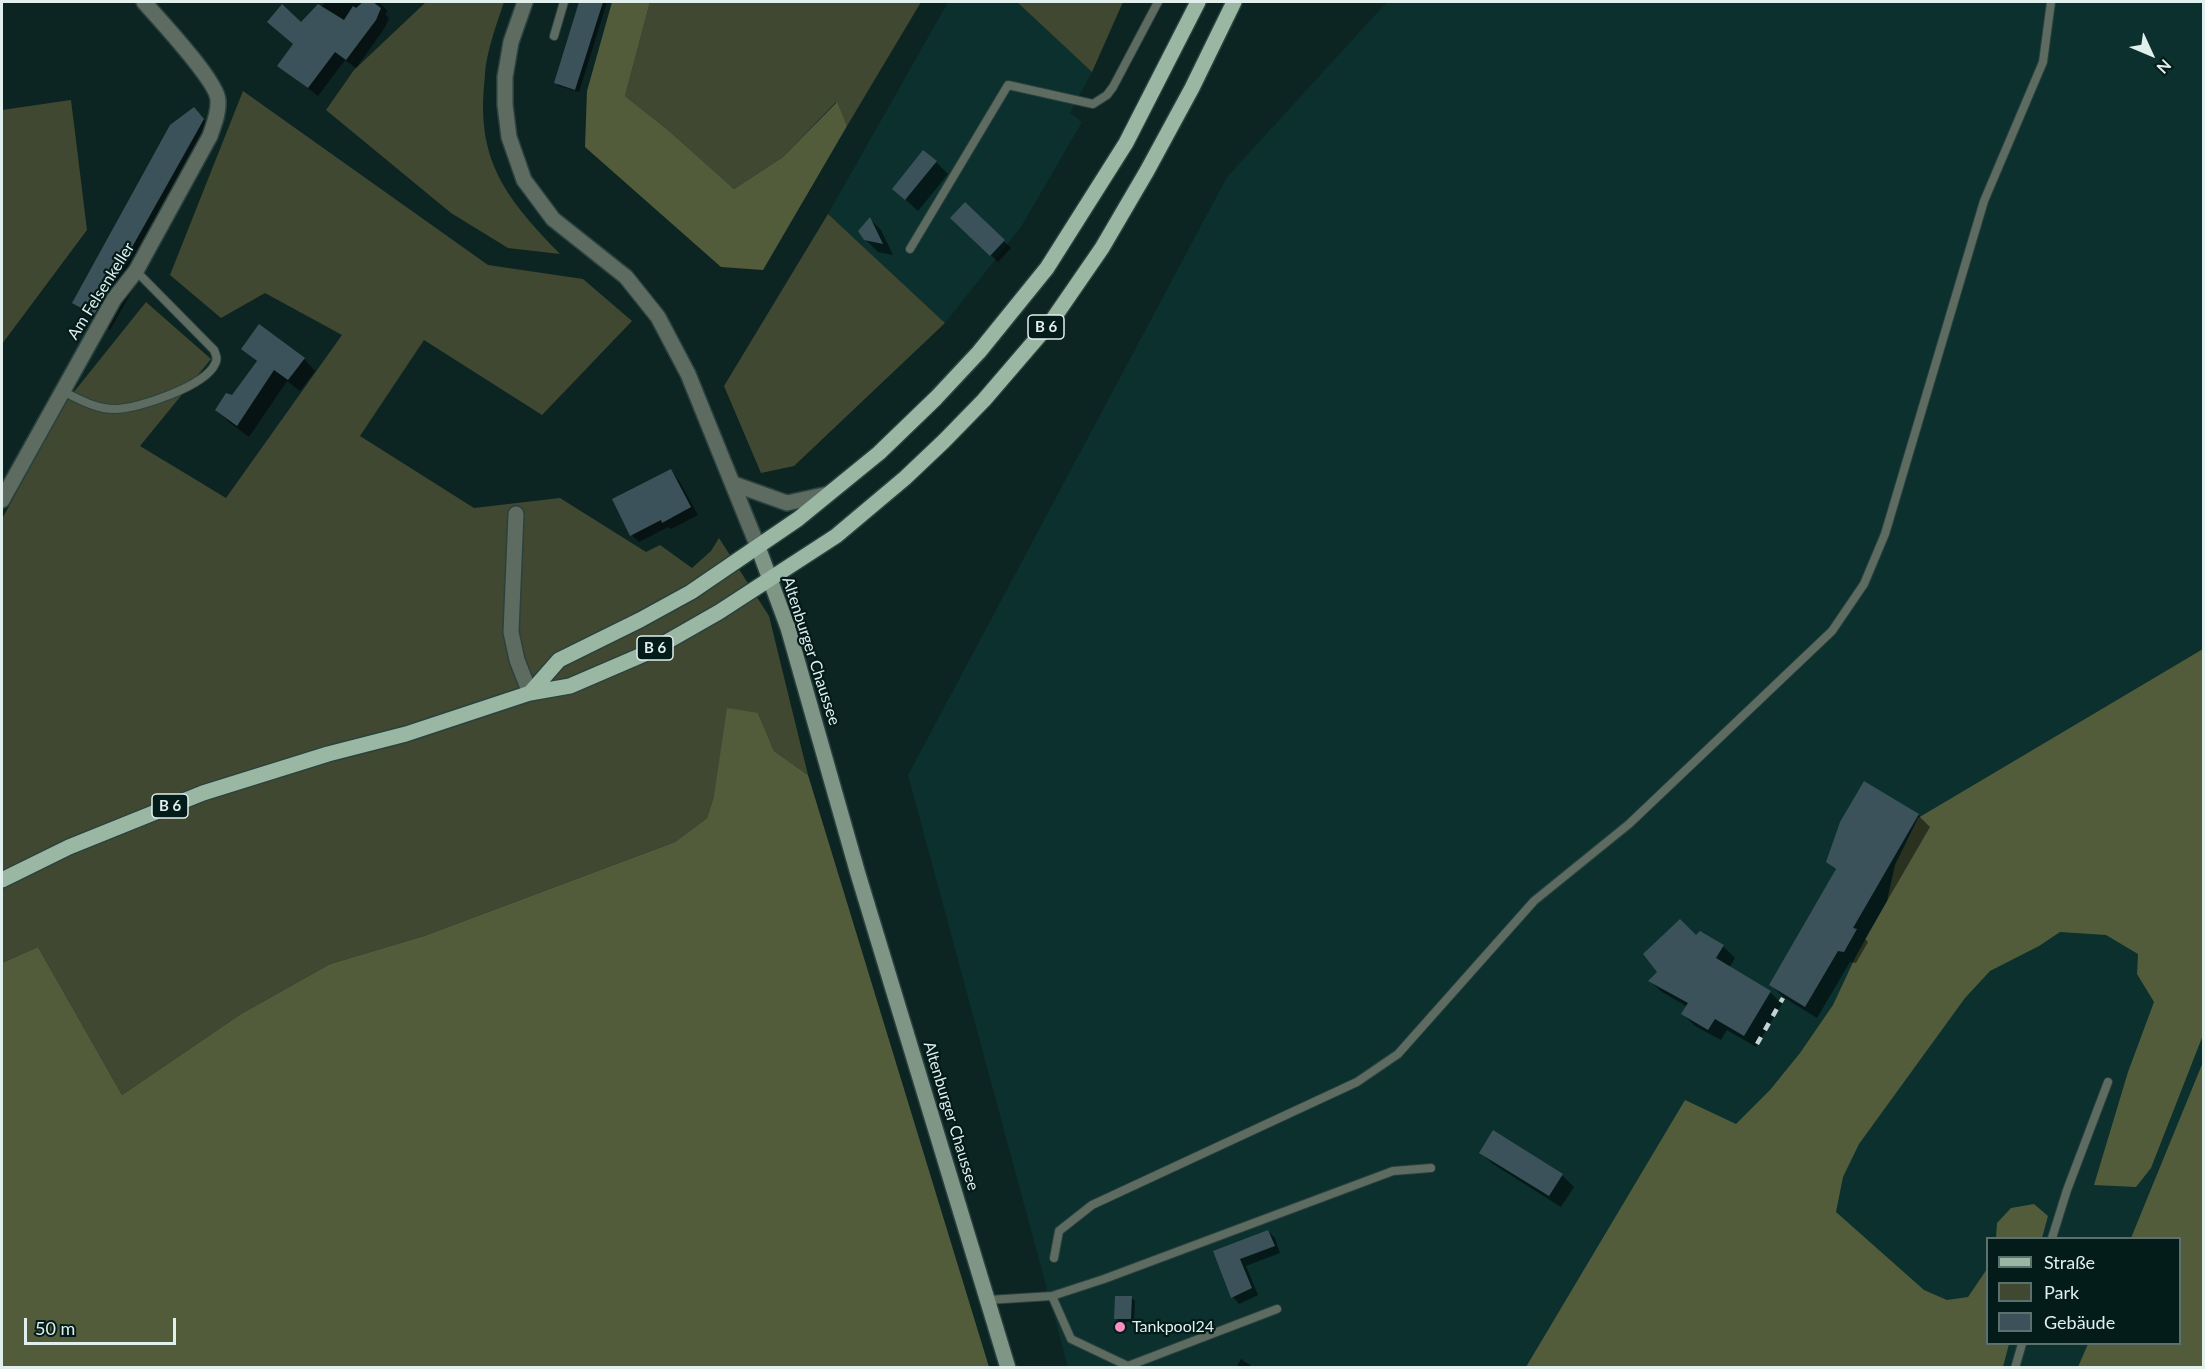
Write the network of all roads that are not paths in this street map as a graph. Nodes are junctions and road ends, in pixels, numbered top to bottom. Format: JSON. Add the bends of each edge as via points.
{"nodes":[{"id":1,"x":144,"y":2,"type":"edge"},
{"id":2,"x":525,"y":2,"type":"edge"},
{"id":3,"x":564,"y":2,"type":"edge"},
{"id":4,"x":1158,"y":2,"type":"edge"},
{"id":5,"x":1198,"y":2,"type":"edge"},
{"id":6,"x":1234,"y":2,"type":"edge"},
{"id":7,"x":2051,"y":2,"type":"edge"},
{"id":8,"x":554,"y":36,"type":"dead end"},
{"id":9,"x":910,"y":249,"type":"dead end"},
{"id":10,"x":136,"y":271,"type":"junction"},
{"id":11,"x":62,"y":391,"type":"junction"},
{"id":12,"x":734,"y":484,"type":"junction"},
{"id":13,"x":831,"y":494,"type":"junction"},
{"id":14,"x":2,"y":500,"type":"edge"},
{"id":15,"x":516,"y":514,"type":"dead end"},
{"id":16,"x":758,"y":547,"type":"junction"},
{"id":17,"x":770,"y":580,"type":"junction"},
{"id":18,"x":530,"y":693,"type":"junction"},
{"id":19,"x":2,"y":880,"type":"edge"},
{"id":20,"x":2108,"y":1082,"type":"dead end"},
{"id":21,"x":1431,"y":1168,"type":"dead end"},
{"id":22,"x":2053,"y":1237,"type":"edge"},
{"id":23,"x":1053,"y":1258,"type":"dead end"},
{"id":24,"x":1052,"y":1296,"type":"junction"},
{"id":25,"x":988,"y":1300,"type":"junction"},
{"id":26,"x":1277,"y":1309,"type":"dead end"},
{"id":27,"x":2022,"y":1345,"type":"edge"},
{"id":28,"x":1008,"y":1368,"type":"edge"},
{"id":29,"x":2015,"y":1368,"type":"edge"}],
"edges":[{"from":1,"to":10,"type":"street","name":"Am Felsenkeller","via":[[205,75],[218,97],[217,117],[210,136]]},
{"from":2,"to":12,"type":"street","name":"Altenburger Chaussee","via":[[511,42],[505,77],[509,137],[524,180],[553,219],[626,277],[658,317],[688,374]]},
{"from":3,"to":8,"type":"lane"},
{"from":4,"to":9,"type":"lane","via":[[1113,87],[1099,101],[1093,104],[1008,85]]},
{"from":5,"to":13,"type":"main road","number":"B 6","via":[[1131,134],[1047,268],[936,398]]},
{"from":6,"to":17,"type":"main road","number":"B 6","via":[[1147,171],[1096,257],[1051,322],[984,400],[905,478],[836,536]]},
{"from":7,"to":23,"type":"lane","via":[[2043,62],[1984,201],[1885,534],[1864,584],[1832,631],[1629,824],[1534,901],[1398,1054],[1357,1082],[1092,1205],[1059,1231]]},
{"from":10,"to":11,"type":"street","name":"Am Felsenkeller","via":[[114,298]]},
{"from":10,"to":11,"type":"lane","via":[[214,350],[215,365],[189,386],[124,408],[90,405]]},
{"from":11,"to":14,"type":"street","name":"Am Felsenkeller"},
{"from":12,"to":13,"type":"street","number":"B 6","via":[[787,503]]},
{"from":12,"to":16,"type":"street","name":"Altenburger Chaussee"},
{"from":13,"to":16,"type":"main road","number":"B 6"},
{"from":15,"to":18,"type":"street","via":[[511,632]]},
{"from":16,"to":17,"type":"main road","name":"Altenburger Chaussee"},
{"from":16,"to":18,"type":"main road","number":"B 6","via":[[665,607],[559,660]]},
{"from":17,"to":18,"type":"main road","number":"B 6","via":[[649,652],[570,686]]},
{"from":17,"to":25,"type":"main road","name":"Altenburger Chaussee","via":[[791,637],[858,874]]},
{"from":18,"to":19,"type":"main road","number":"B 6","via":[[203,793],[69,847]]},
{"from":20,"to":22,"type":"lane"},
{"from":21,"to":24,"type":"lane","via":[[1393,1171]]},
{"from":24,"to":25,"type":"lane"},
{"from":24,"to":26,"type":"lane","via":[[1071,1339],[1128,1366]]},
{"from":25,"to":28,"type":"main road","name":"Altenburger Chaussee"},
{"from":27,"to":29,"type":"lane"}]}
